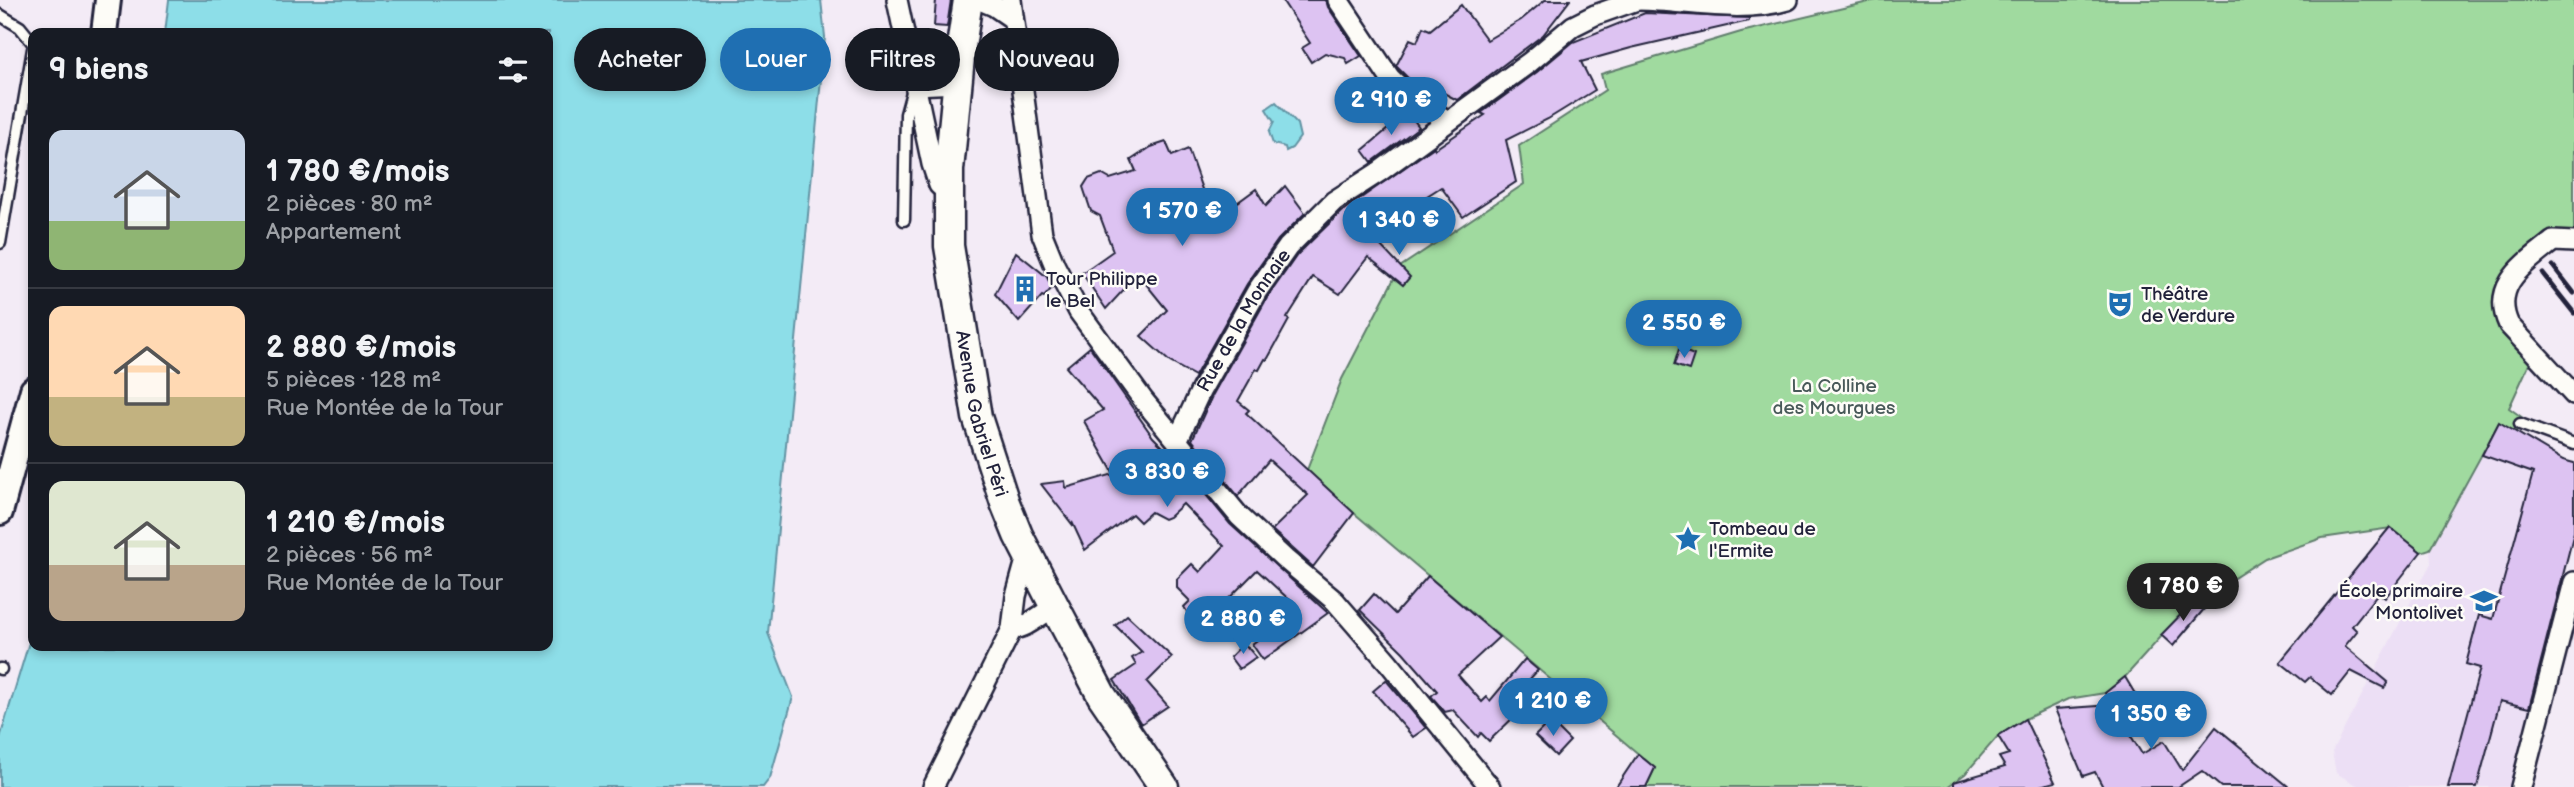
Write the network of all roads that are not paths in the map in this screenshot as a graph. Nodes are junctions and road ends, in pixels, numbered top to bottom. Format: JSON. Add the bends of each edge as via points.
{"nodes":[{"id":1,"x":108,"y":0,"type":"edge"},
{"id":2,"x":897,"y":0,"type":"edge"},
{"id":3,"x":968,"y":0,"type":"edge"},
{"id":4,"x":980,"y":0,"type":"edge"},
{"id":5,"x":1338,"y":0,"type":"edge"},
{"id":6,"x":1638,"y":0,"type":"edge"},
{"id":7,"x":1788,"y":0,"type":"edge"},
{"id":8,"x":1012,"y":9,"type":"edge"},
{"id":9,"x":0,"y":15,"type":"edge"},
{"id":10,"x":105,"y":28,"type":"edge"},
{"id":11,"x":903,"y":28,"type":"edge"},
{"id":12,"x":28,"y":37,"type":"edge"},
{"id":13,"x":960,"y":60,"type":"edge"},
{"id":14,"x":28,"y":78,"type":"edge"},
{"id":15,"x":913,"y":91,"type":"edge"},
{"id":16,"x":916,"y":91,"type":"edge"},
{"id":17,"x":956,"y":91,"type":"edge"},
{"id":18,"x":1448,"y":121,"type":"junction"},
{"id":19,"x":948,"y":193,"type":"junction"},
{"id":20,"x":904,"y":220,"type":"dead end"},
{"id":21,"x":2574,"y":242,"type":"edge"},
{"id":22,"x":0,"y":243,"type":"edge"},
{"id":23,"x":2574,"y":395,"type":"edge"},
{"id":24,"x":28,"y":408,"type":"edge"},
{"id":25,"x":2520,"y":424,"type":"dead end"},
{"id":26,"x":1177,"y":441,"type":"junction"},
{"id":27,"x":2574,"y":444,"type":"edge"},
{"id":28,"x":0,"y":512,"type":"edge"},
{"id":29,"x":1028,"y":553,"type":"junction"},
{"id":30,"x":2574,"y":582,"type":"edge"},
{"id":31,"x":1055,"y":607,"type":"junction"},
{"id":32,"x":1012,"y":629,"type":"junction"},
{"id":33,"x":1488,"y":785,"type":"edge"},
{"id":34,"x":933,"y":787,"type":"edge"},
{"id":35,"x":1164,"y":787,"type":"edge"},
{"id":36,"x":2521,"y":787,"type":"edge"}],
"edges":[{"from":1,"to":10,"type":"street"},
{"from":2,"to":11,"type":"street"},
{"from":3,"to":13,"type":"main road","name":"Avenue Gabriel Péri"},
{"from":4,"to":8,"type":"street"},
{"from":5,"to":18,"type":"street","via":[[1390,78],[1411,98]]},
{"from":6,"to":7,"type":"street","name":"Rue de la Monnaie","via":[[1713,6],[1768,6]]},
{"from":6,"to":18,"type":"street","name":"Rue de la Monnaie","via":[[1573,26]]},
{"from":8,"to":26,"type":"street","via":[[1046,245],[1079,312]]},
{"from":9,"to":12,"type":"lane"},
{"from":14,"to":22,"type":"lane"},
{"from":15,"to":20,"type":"lane","via":[[906,114]]},
{"from":16,"to":19,"type":"street","via":[[932,164],[939,185]]},
{"from":17,"to":19,"type":"main road","name":"Avenue Gabriel Péri"},
{"from":18,"to":26,"type":"street","name":"Rue de la Monnaie","via":[[1334,201],[1288,247],[1230,338]]},
{"from":19,"to":29,"type":"main road","name":"Avenue Gabriel Péri","via":[[948,246],[977,417],[1001,492]]},
{"from":21,"to":23,"type":"street","via":[[2553,241],[2524,264],[2502,297],[2509,325]]},
{"from":24,"to":28,"type":"street"},
{"from":25,"to":27,"type":"lane"},
{"from":26,"to":33,"type":"street","via":[[1239,516],[1335,601]]},
{"from":29,"to":31,"type":"main road","name":"Avenue Gabriel Péri"},
{"from":29,"to":32,"type":"street"},
{"from":30,"to":36,"type":"street"},
{"from":31,"to":32,"type":"street","via":[[1023,628]]},
{"from":31,"to":35,"type":"main road","name":"Avenue Gabriel Péri","via":[[1102,696]]},
{"from":32,"to":34,"type":"street"}]}
